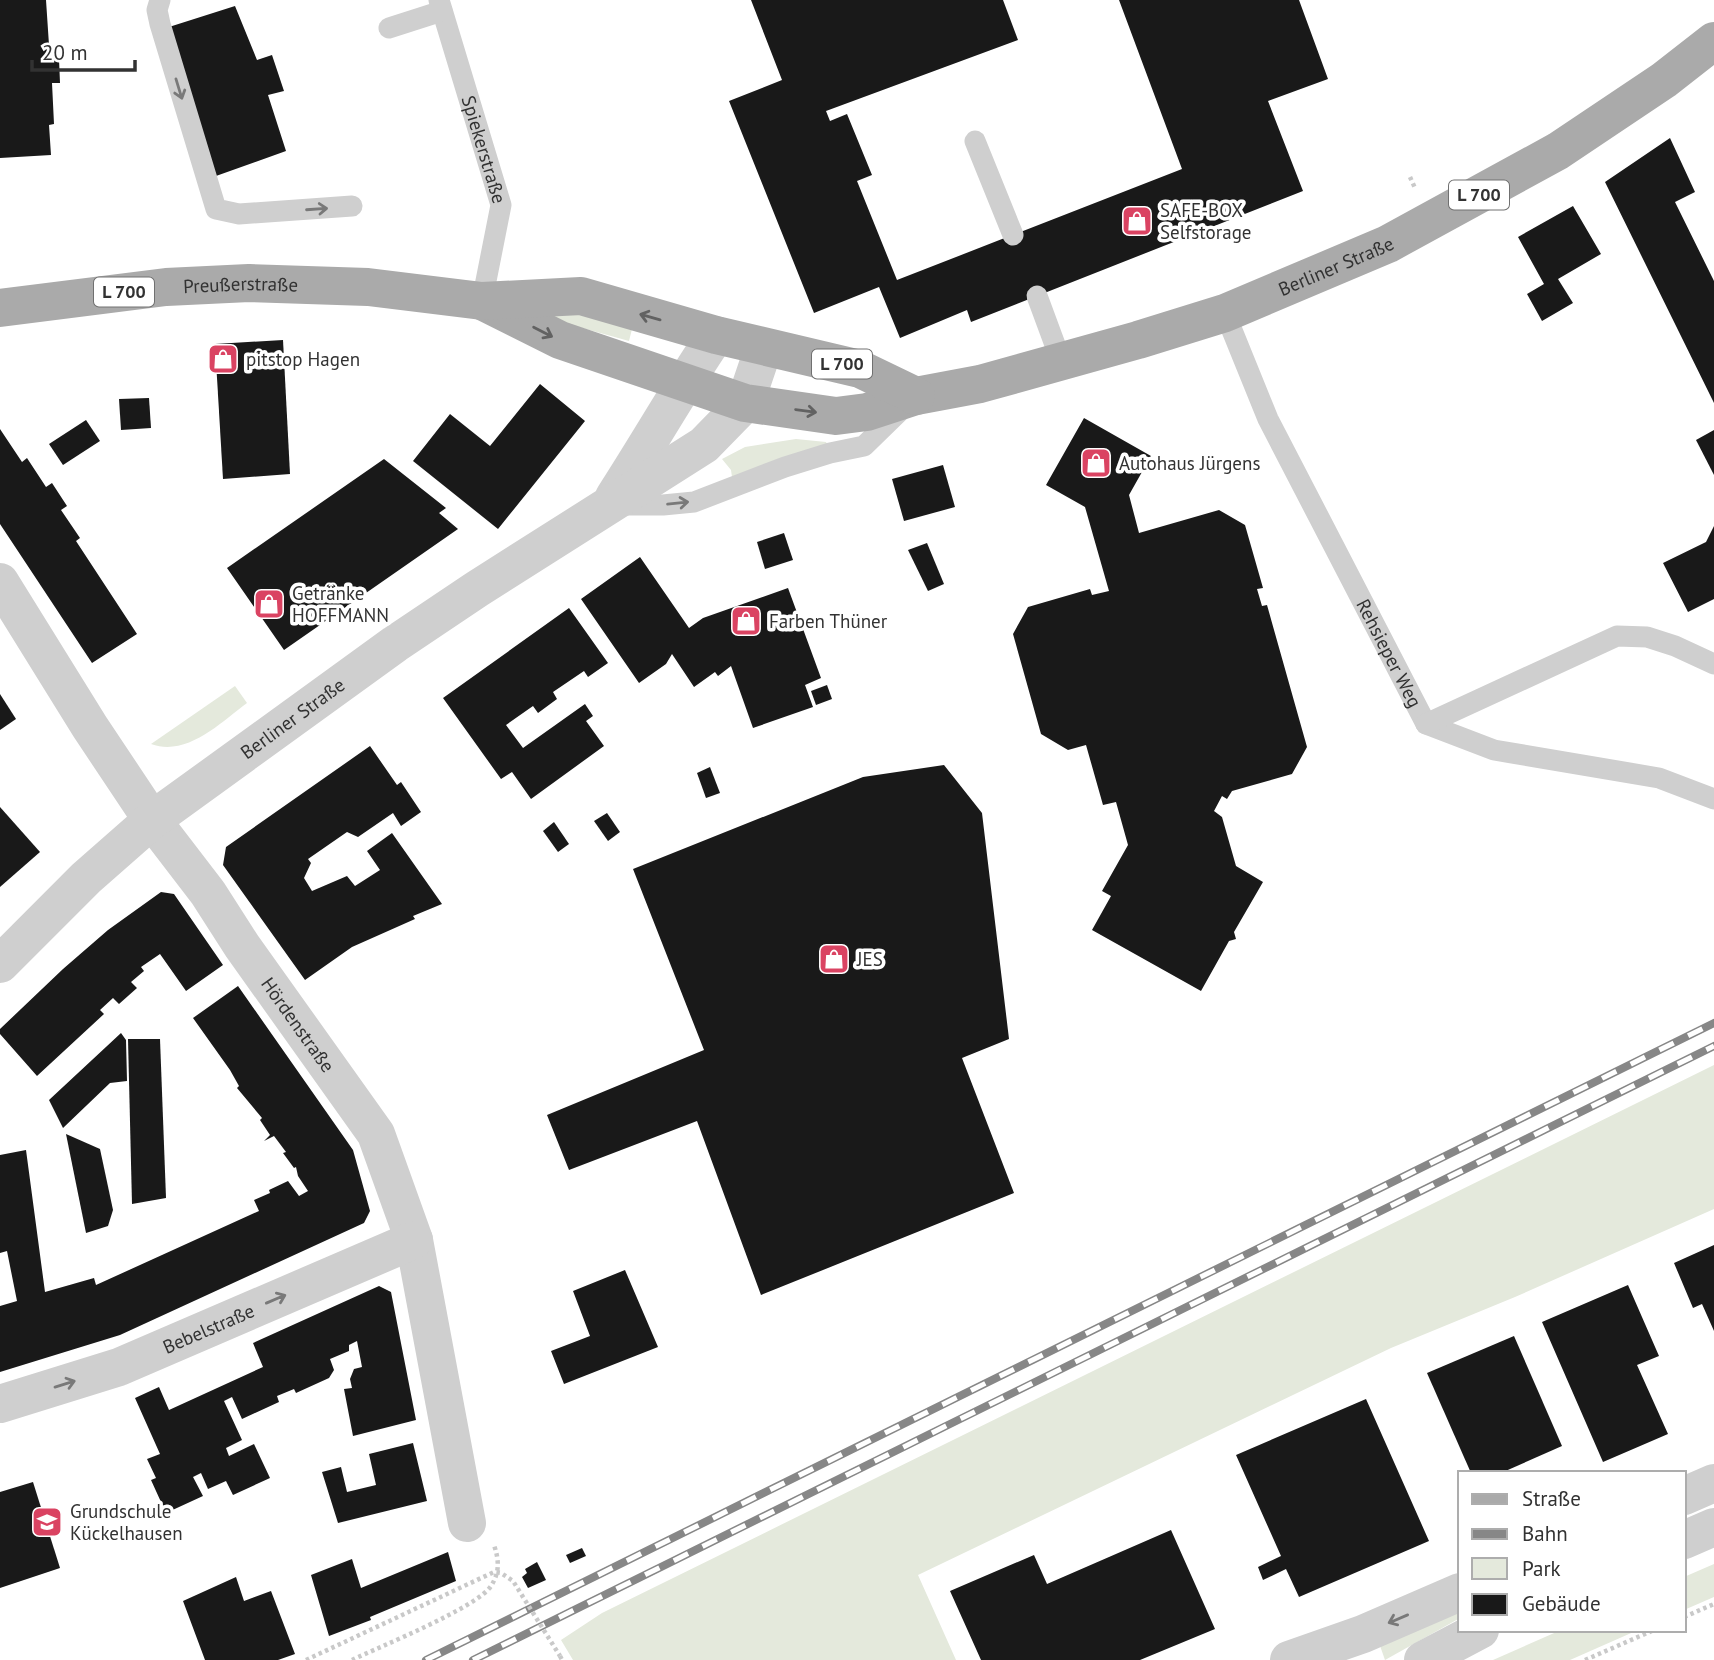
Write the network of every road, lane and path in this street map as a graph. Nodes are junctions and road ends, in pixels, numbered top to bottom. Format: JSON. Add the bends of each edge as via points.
{"nodes":[{"id":1,"x":160,"y":0,"type":"edge"},
{"id":2,"x":440,"y":5,"type":"edge"},
{"id":3,"x":389,"y":28,"type":"dead end"},
{"id":4,"x":1714,"y":41,"type":"edge"},
{"id":5,"x":975,"y":141,"type":"dead end"},
{"id":6,"x":352,"y":206,"type":"dead end"},
{"id":7,"x":1013,"y":235,"type":"dead end"},
{"id":8,"x":1037,"y":296,"type":"dead end"},
{"id":9,"x":482,"y":301,"type":"junction"},
{"id":10,"x":0,"y":308,"type":"edge"},
{"id":11,"x":1225,"y":313,"type":"junction"},
{"id":12,"x":716,"y":335,"type":"junction"},
{"id":13,"x":764,"y":347,"type":"junction"},
{"id":14,"x":1061,"y":361,"type":"junction"},
{"id":15,"x":684,"y":382,"type":"junction"},
{"id":16,"x":916,"y":396,"type":"junction"},
{"id":17,"x":745,"y":403,"type":"junction"},
{"id":18,"x":610,"y":505,"type":"junction"},
{"id":19,"x":0,"y":582,"type":"edge"},
{"id":20,"x":1714,"y":664,"type":"edge"},
{"id":21,"x":1426,"y":724,"type":"junction"},
{"id":22,"x":1714,"y":799,"type":"edge"},
{"id":23,"x":152,"y":820,"type":"junction"},
{"id":24,"x":0,"y":964,"type":"edge"},
{"id":25,"x":414,"y":1240,"type":"junction"},
{"id":26,"x":0,"y":1404,"type":"edge"},
{"id":27,"x":1714,"y":1483,"type":"edge"},
{"id":28,"x":1686,"y":1495,"type":"edge"},
{"id":29,"x":467,"y":1523,"type":"dead end"},
{"id":30,"x":1714,"y":1527,"type":"edge"},
{"id":31,"x":1686,"y":1539,"type":"edge"},
{"id":32,"x":493,"y":1583,"type":"dead end"},
{"id":33,"x":1458,"y":1593,"type":"edge"},
{"id":34,"x":1714,"y":1604,"type":"edge"},
{"id":35,"x":1686,"y":1616,"type":"edge"},
{"id":36,"x":1476,"y":1632,"type":"edge"},
{"id":37,"x":1649,"y":1632,"type":"edge"},
{"id":38,"x":561,"y":1658,"type":"edge"},
{"id":39,"x":306,"y":1660,"type":"edge"},
{"id":40,"x":352,"y":1660,"type":"edge"},
{"id":41,"x":1289,"y":1660,"type":"edge"},
{"id":42,"x":1423,"y":1660,"type":"edge"},
{"id":43,"x":1585,"y":1660,"type":"edge"}],
"edges":[{"from":1,"to":6,"type":"lane","one_way":true,"via":[[160,24],[216,209],[239,214]]},
{"from":2,"to":3,"type":"lane"},
{"from":2,"to":9,"type":"lane","name":"Spiekerstraße","via":[[501,205]]},
{"from":4,"to":11,"type":"main road","name":"Berliner Straße","number":"L 700","via":[[1558,151],[1501,183],[1388,244]]},
{"from":5,"to":7,"type":"lane"},
{"from":8,"to":14,"type":"lane"},
{"from":9,"to":10,"type":"main road","name":"Preußerstraße","number":"L 700","via":[[368,287],[249,283],[166,287]]},
{"from":12,"to":9,"type":"main road","name":"Preußerstraße","number":"L 700","one_way":true,"via":[[581,296]]},
{"from":9,"to":15,"type":"main road","name":"Preußerstraße","number":"L 700","one_way":true,"via":[[560,340]]},
{"from":11,"to":14,"type":"main road","name":"Berliner Straße","number":"L 700"},
{"from":11,"to":21,"type":"lane","name":"Rehsieper Weg","via":[[1268,419]]},
{"from":12,"to":13,"type":"main road","number":"L 700"},
{"from":12,"to":15,"type":"street","name":"Berliner Straße"},
{"from":13,"to":16,"type":"main road","number":"L 700","via":[[860,369]]},
{"from":13,"to":17,"type":"street","name":"Berliner Straße"},
{"from":14,"to":16,"type":"main road","name":"Berliner Straße","number":"L 700"},
{"from":15,"to":17,"type":"main road","name":"Berliner Straße","number":"L 700"},
{"from":15,"to":18,"type":"street","name":"Berliner Straße"},
{"from":17,"to":16,"type":"main road","name":"Berliner Straße","number":"L 700","one_way":true,"via":[[836,415],[867,412]]},
{"from":18,"to":16,"type":"lane","one_way":true,"via":[[694,502],[785,467],[864,446]]},
{"from":17,"to":18,"type":"street","name":"Berliner Straße","via":[[704,445]]},
{"from":18,"to":23,"type":"street","name":"Berliner Straße","via":[[395,644]]},
{"from":19,"to":23,"type":"street","name":"Hördenstraße"},
{"from":20,"to":21,"type":"lane","via":[[1647,637],[1617,636]]},
{"from":21,"to":22,"type":"lane","name":"Rehsieper Weg","via":[[1494,750],[1659,778]]},
{"from":23,"to":24,"type":"street","name":"Berliner Straße"},
{"from":23,"to":25,"type":"street","name":"Hördenstraße","via":[[376,1135]]},
{"from":26,"to":25,"type":"street","name":"Bebelstraße","one_way":true,"via":[[119,1367]]},
{"from":25,"to":29,"type":"street","name":"Hördenstraße"},
{"from":27,"to":28,"type":"street"},
{"from":30,"to":31,"type":"street"},
{"from":32,"to":40,"type":"path","via":[[457,1611]]},
{"from":33,"to":41,"type":"street","one_way":true},
{"from":34,"to":35,"type":"path"},
{"from":36,"to":42,"type":"street"},
{"from":37,"to":43,"type":"path"},
{"from":38,"to":39,"type":"path","bridge":true,"via":[[513,1581],[494,1572]]}]}
